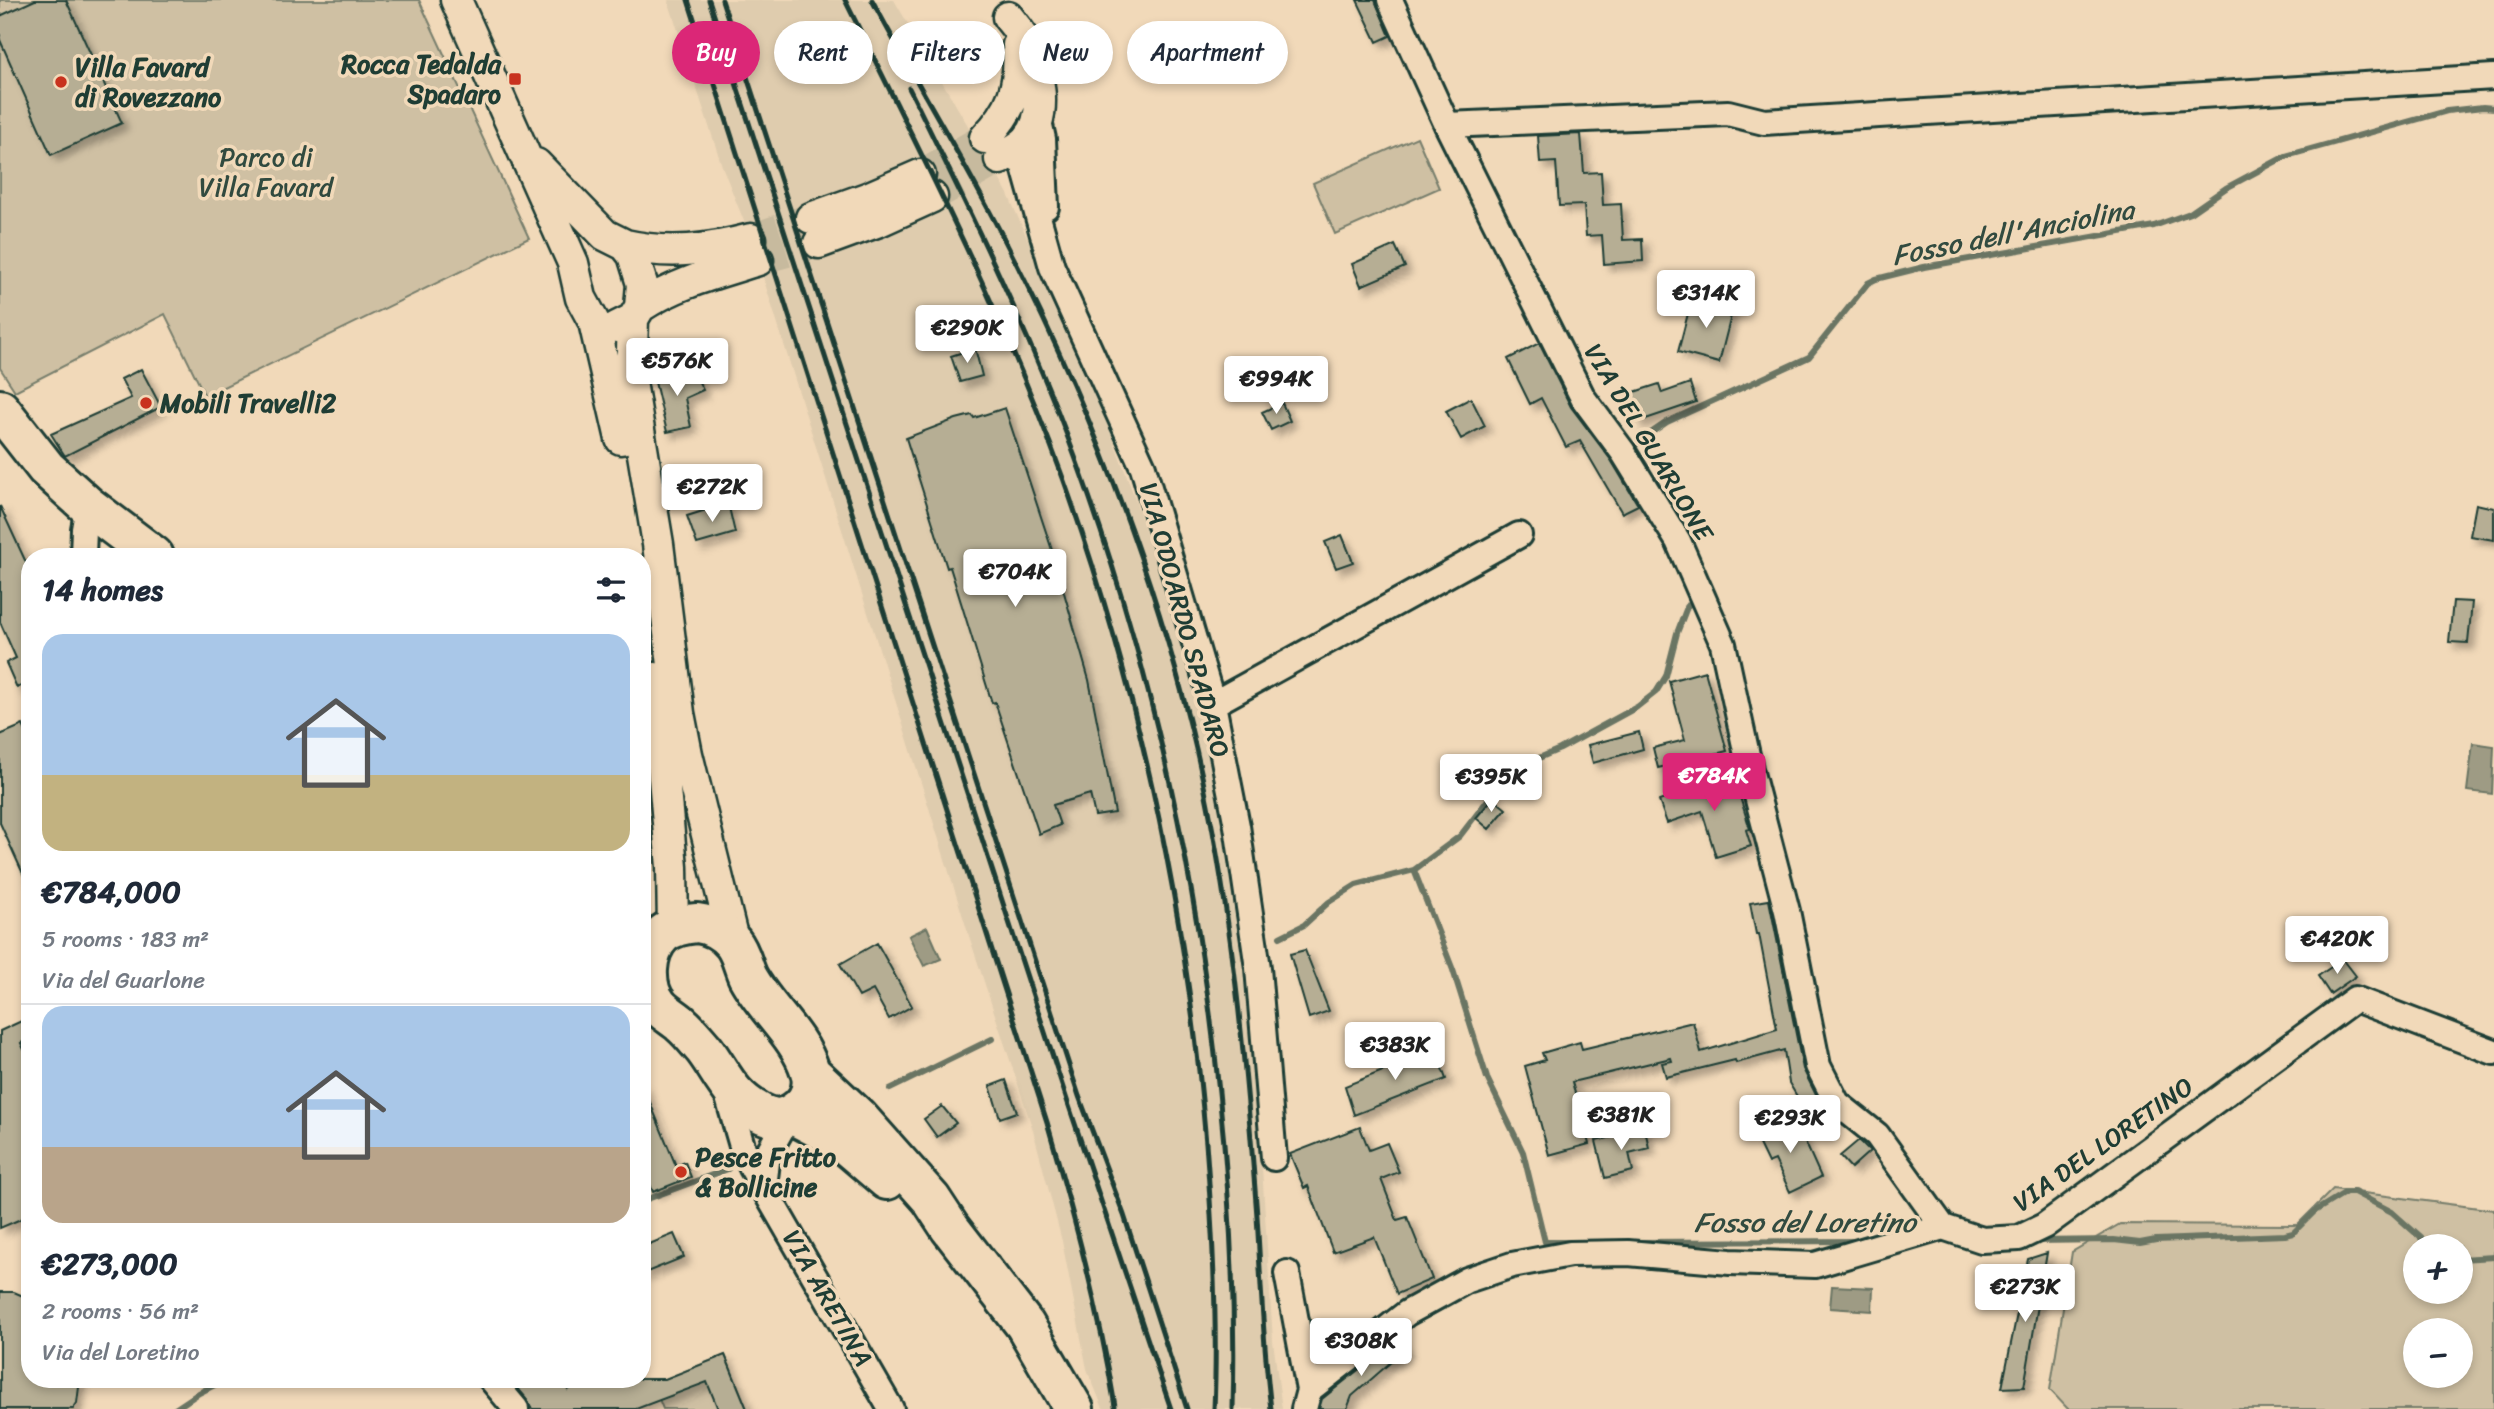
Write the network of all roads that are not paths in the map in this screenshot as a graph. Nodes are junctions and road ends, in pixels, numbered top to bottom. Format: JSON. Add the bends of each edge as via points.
{"nodes":[{"id":1,"x":456,"y":0,"type":"edge"},
{"id":2,"x":1390,"y":0,"type":"edge"},
{"id":3,"x":1004,"y":8,"type":"edge"},
{"id":4,"x":2494,"y":77,"type":"edge"},
{"id":5,"x":1025,"y":110,"type":"junction"},
{"id":6,"x":1447,"y":125,"type":"junction"},
{"id":7,"x":520,"y":147,"type":"junction"},
{"id":8,"x":992,"y":149,"type":"joint"},
{"id":9,"x":926,"y":186,"type":"tunnel mouth"},
{"id":10,"x":815,"y":230,"type":"tunnel mouth"},
{"id":11,"x":615,"y":240,"type":"junction"},
{"id":12,"x":573,"y":262,"type":"junction"},
{"id":13,"x":1052,"y":267,"type":"junction"},
{"id":14,"x":637,"y":313,"type":"junction"},
{"id":15,"x":594,"y":322,"type":"junction"},
{"id":16,"x":0,"y":409,"type":"edge"},
{"id":17,"x":88,"y":506,"type":"junction"},
{"id":18,"x":1520,"y":535,"type":"dead end"},
{"id":19,"x":83,"y":548,"type":"edge"},
{"id":20,"x":143,"y":548,"type":"edge"},
{"id":21,"x":639,"y":548,"type":"edge"},
{"id":22,"x":651,"y":648,"type":"edge"},
{"id":23,"x":1213,"y":704,"type":"junction"},
{"id":24,"x":658,"y":936,"type":"edge"},
{"id":25,"x":734,"y":944,"type":"junction"},
{"id":26,"x":651,"y":957,"type":"edge"},
{"id":27,"x":651,"y":992,"type":"edge"},
{"id":28,"x":2494,"y":1052,"type":"edge"},
{"id":29,"x":810,"y":1072,"type":"junction"},
{"id":30,"x":724,"y":1083,"type":"junction"},
{"id":31,"x":788,"y":1116,"type":"junction"},
{"id":32,"x":1274,"y":1158,"type":"dead end"},
{"id":33,"x":764,"y":1187,"type":"junction"},
{"id":34,"x":1943,"y":1227,"type":"junction"},
{"id":35,"x":950,"y":1228,"type":"junction"},
{"id":36,"x":1287,"y":1273,"type":"dead end"},
{"id":37,"x":498,"y":1388,"type":"edge"},
{"id":38,"x":1306,"y":1399,"type":"edge"},
{"id":39,"x":516,"y":1409,"type":"edge"},
{"id":40,"x":891,"y":1409,"type":"edge"},
{"id":41,"x":1074,"y":1409,"type":"edge"}],
"edges":[{"from":1,"to":7,"type":"street"},
{"from":2,"to":6,"type":"street","name":"VIA DEL GUARLONE"},
{"from":3,"to":5,"type":"street","via":[[1016,33],[1017,84]]},
{"from":3,"to":5,"type":"street","via":[[1026,42],[1037,72]]},
{"from":4,"to":6,"type":"street","via":[[1764,122],[1728,113]]},
{"from":5,"to":8,"type":"street"},
{"from":5,"to":13,"type":"street","name":"VIA ODOARDO SPADARO","via":[[1043,139]]},
{"from":6,"to":34,"type":"street","name":"VIA DEL GUARLONE","via":[[1583,398],[1678,541],[1723,644],[1787,911],[1818,1066],[1837,1103],[1877,1135]]},
{"from":7,"to":11,"type":"street"},
{"from":7,"to":12,"type":"street"},
{"from":8,"to":13,"type":"street","name":"VIA ODOARDO SPADARO","via":[[1023,163]]},
{"from":9,"to":10,"type":"street","via":[[867,198]]},
{"from":11,"to":12,"type":"street","via":[[589,238],[581,243]]},
{"from":11,"to":14,"type":"street","via":[[633,255],[640,274]]},
{"from":11,"to":14,"type":"street","via":[[645,249],[755,249],[659,295]]},
{"from":12,"to":15,"type":"street","via":[[580,298]]},
{"from":13,"to":23,"type":"street","name":"VIA ODOARDO SPADARO","via":[[1143,467]]},
{"from":14,"to":15,"type":"street","via":[[614,328]]},
{"from":14,"to":25,"type":"street","via":[[630,365],[633,400],[680,713]]},
{"from":15,"to":21,"type":"street","via":[[623,449]]},
{"from":16,"to":17,"type":"main road","via":[[46,468]]},
{"from":17,"to":19,"type":"street"},
{"from":17,"to":20,"type":"main road"},
{"from":18,"to":23,"type":"street"},
{"from":22,"to":24,"type":"street","via":[[672,867]]},
{"from":23,"to":32,"type":"street","name":"VIA ODOARDO SPADARO","via":[[1258,968]]},
{"from":24,"to":25,"type":"main road","via":[[691,923],[703,924]]},
{"from":24,"to":26,"type":"main road"},
{"from":25,"to":29,"type":"main road","via":[[748,977]]},
{"from":27,"to":30,"type":"main road","via":[[657,1004],[693,1036]]},
{"from":28,"to":34,"type":"street","name":"VIA DEL LORETINO","via":[[2355,999],[2044,1226],[2019,1238],[1982,1240]]},
{"from":29,"to":31,"type":"main road","via":[[808,1098]]},
{"from":29,"to":35,"type":"main road","via":[[894,1155]]},
{"from":30,"to":31,"type":"main road","via":[[756,1111],[769,1117]]},
{"from":30,"to":33,"type":"street","name":"VIA ARETINA","via":[[742,1146]]},
{"from":31,"to":33,"type":"street","via":[[768,1153]]},
{"from":31,"to":35,"type":"main road","via":[[839,1139]]},
{"from":33,"to":40,"type":"street","name":"VIA ARETINA"},
{"from":34,"to":38,"type":"street","via":[[1815,1265],[1628,1253],[1570,1254],[1512,1265],[1467,1280],[1407,1313]]},
{"from":35,"to":41,"type":"main road","via":[[1025,1325]]},
{"from":36,"to":38,"type":"street"},
{"from":37,"to":39,"type":"street"}]}
